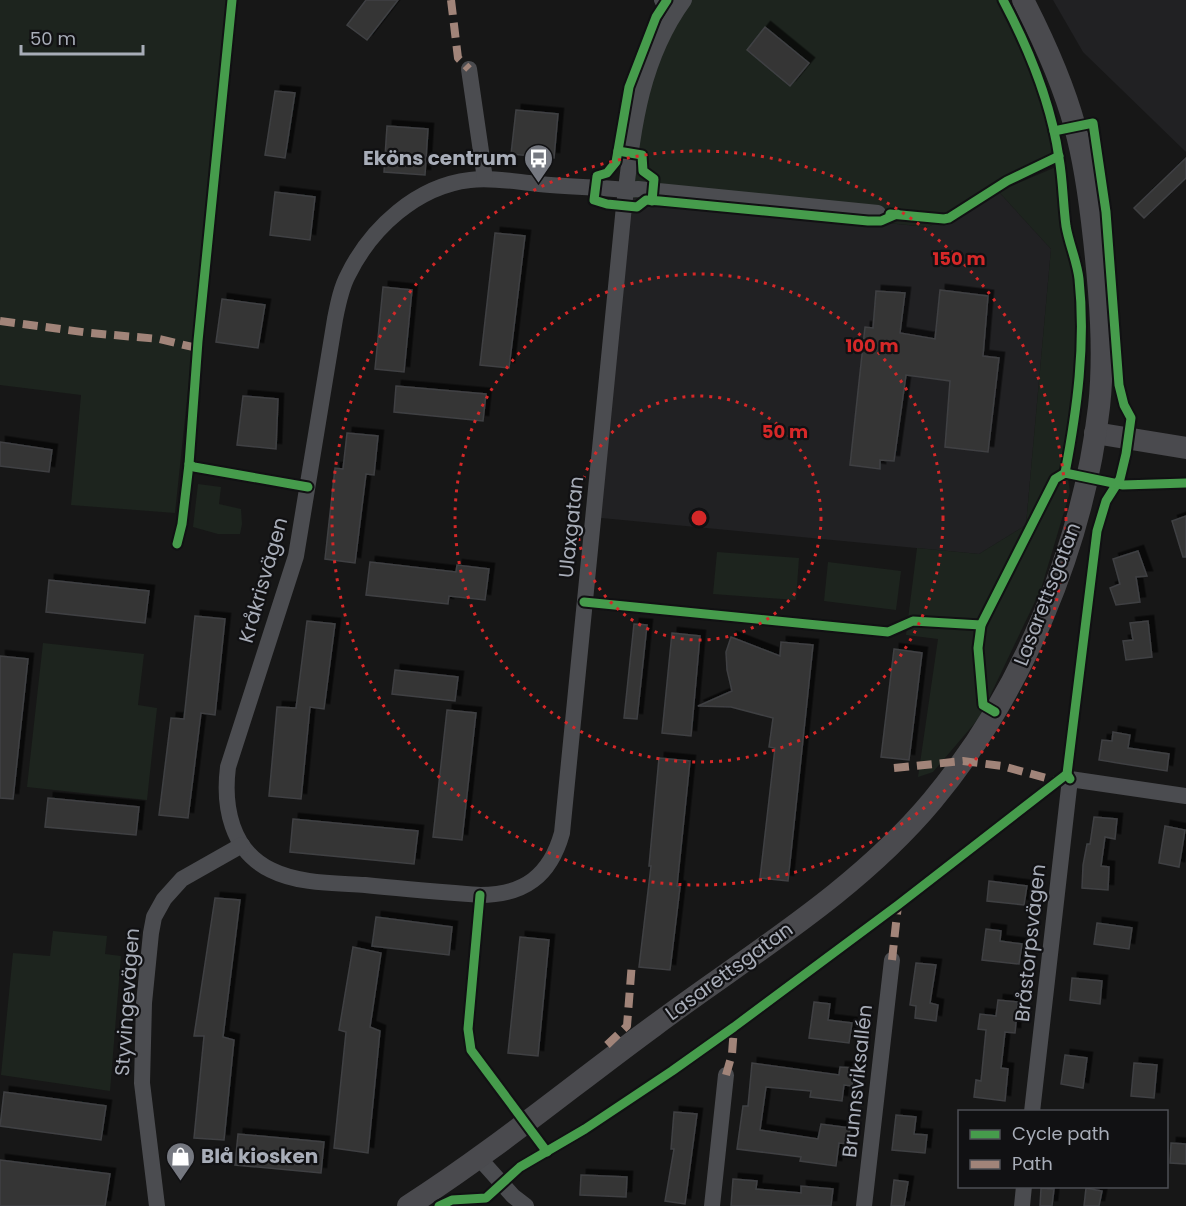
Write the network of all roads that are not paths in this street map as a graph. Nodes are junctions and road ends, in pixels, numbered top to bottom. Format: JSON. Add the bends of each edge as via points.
{"nodes":[{"id":1,"x":662,"y":0,"type":"edge"},
{"id":2,"x":1023,"y":0,"type":"edge"},
{"id":3,"x":681,"y":5,"type":"edge"},
{"id":4,"x":470,"y":69,"type":"dead end"},
{"id":5,"x":485,"y":179,"type":"junction"},
{"id":6,"x":626,"y":190,"type":"junction"},
{"id":7,"x":878,"y":213,"type":"dead end"},
{"id":8,"x":1095,"y":433,"type":"junction"},
{"id":9,"x":1186,"y":448,"type":"edge"},
{"id":10,"x":1186,"y":796,"type":"edge"},
{"id":11,"x":242,"y":844,"type":"junction"},
{"id":12,"x":548,"y":866,"type":"joint"},
{"id":13,"x":892,"y":960,"type":"dead end"},
{"id":14,"x":726,"y":1075,"type":"dead end"},
{"id":15,"x":1032,"y":1110,"type":"edge"},
{"id":16,"x":479,"y":1158,"type":"junction"},
{"id":17,"x":1024,"y":1188,"type":"edge"},
{"id":18,"x":157,"y":1206,"type":"edge"},
{"id":19,"x":408,"y":1206,"type":"edge"},
{"id":20,"x":526,"y":1206,"type":"edge"},
{"id":21,"x":712,"y":1206,"type":"edge"},
{"id":22,"x":864,"y":1206,"type":"edge"},
{"id":23,"x":1022,"y":1206,"type":"edge"}],
"edges":[{"from":1,"to":3,"type":"street"},
{"from":2,"to":8,"type":"street","name":"Lasarettsgatan","via":[[1064,92],[1088,189],[1102,355]]},
{"from":3,"to":6,"type":"street","name":"Ulaxgatan","via":[[659,41],[640,95]]},
{"from":4,"to":5,"type":"street"},
{"from":5,"to":6,"type":"street","name":"Kråkrisvägen"},
{"from":5,"to":11,"type":"street","name":"Kråkrisvägen","via":[[438,188],[402,209],[368,243],[347,276],[335,319],[296,556],[228,767],[227,811]]},
{"from":6,"to":7,"type":"street"},
{"from":6,"to":12,"type":"street","name":"Ulaxgatan","via":[[562,834]]},
{"from":8,"to":9,"type":"street"},
{"from":8,"to":16,"type":"street","name":"Lasarettsgatan","via":[[1076,521],[1056,582],[1021,665],[959,768],[930,803],[875,861],[845,886]]},
{"from":10,"to":15,"type":"street","name":"Bråstorpsvägen","via":[[1070,779]]},
{"from":11,"to":12,"type":"street","name":"Kråkrisvägen","via":[[272,870],[306,880],[480,895],[518,889]]},
{"from":11,"to":18,"type":"street","name":"Styvingevägen","via":[[182,879],[154,917],[144,1004],[142,1083]]},
{"from":13,"to":22,"type":"street","name":"Brunnsviksallén"},
{"from":14,"to":21,"type":"street"},
{"from":16,"to":19,"type":"street","name":"Lasarettsgatan"},
{"from":16,"to":20,"type":"street"},
{"from":17,"to":23,"type":"street"}]}
